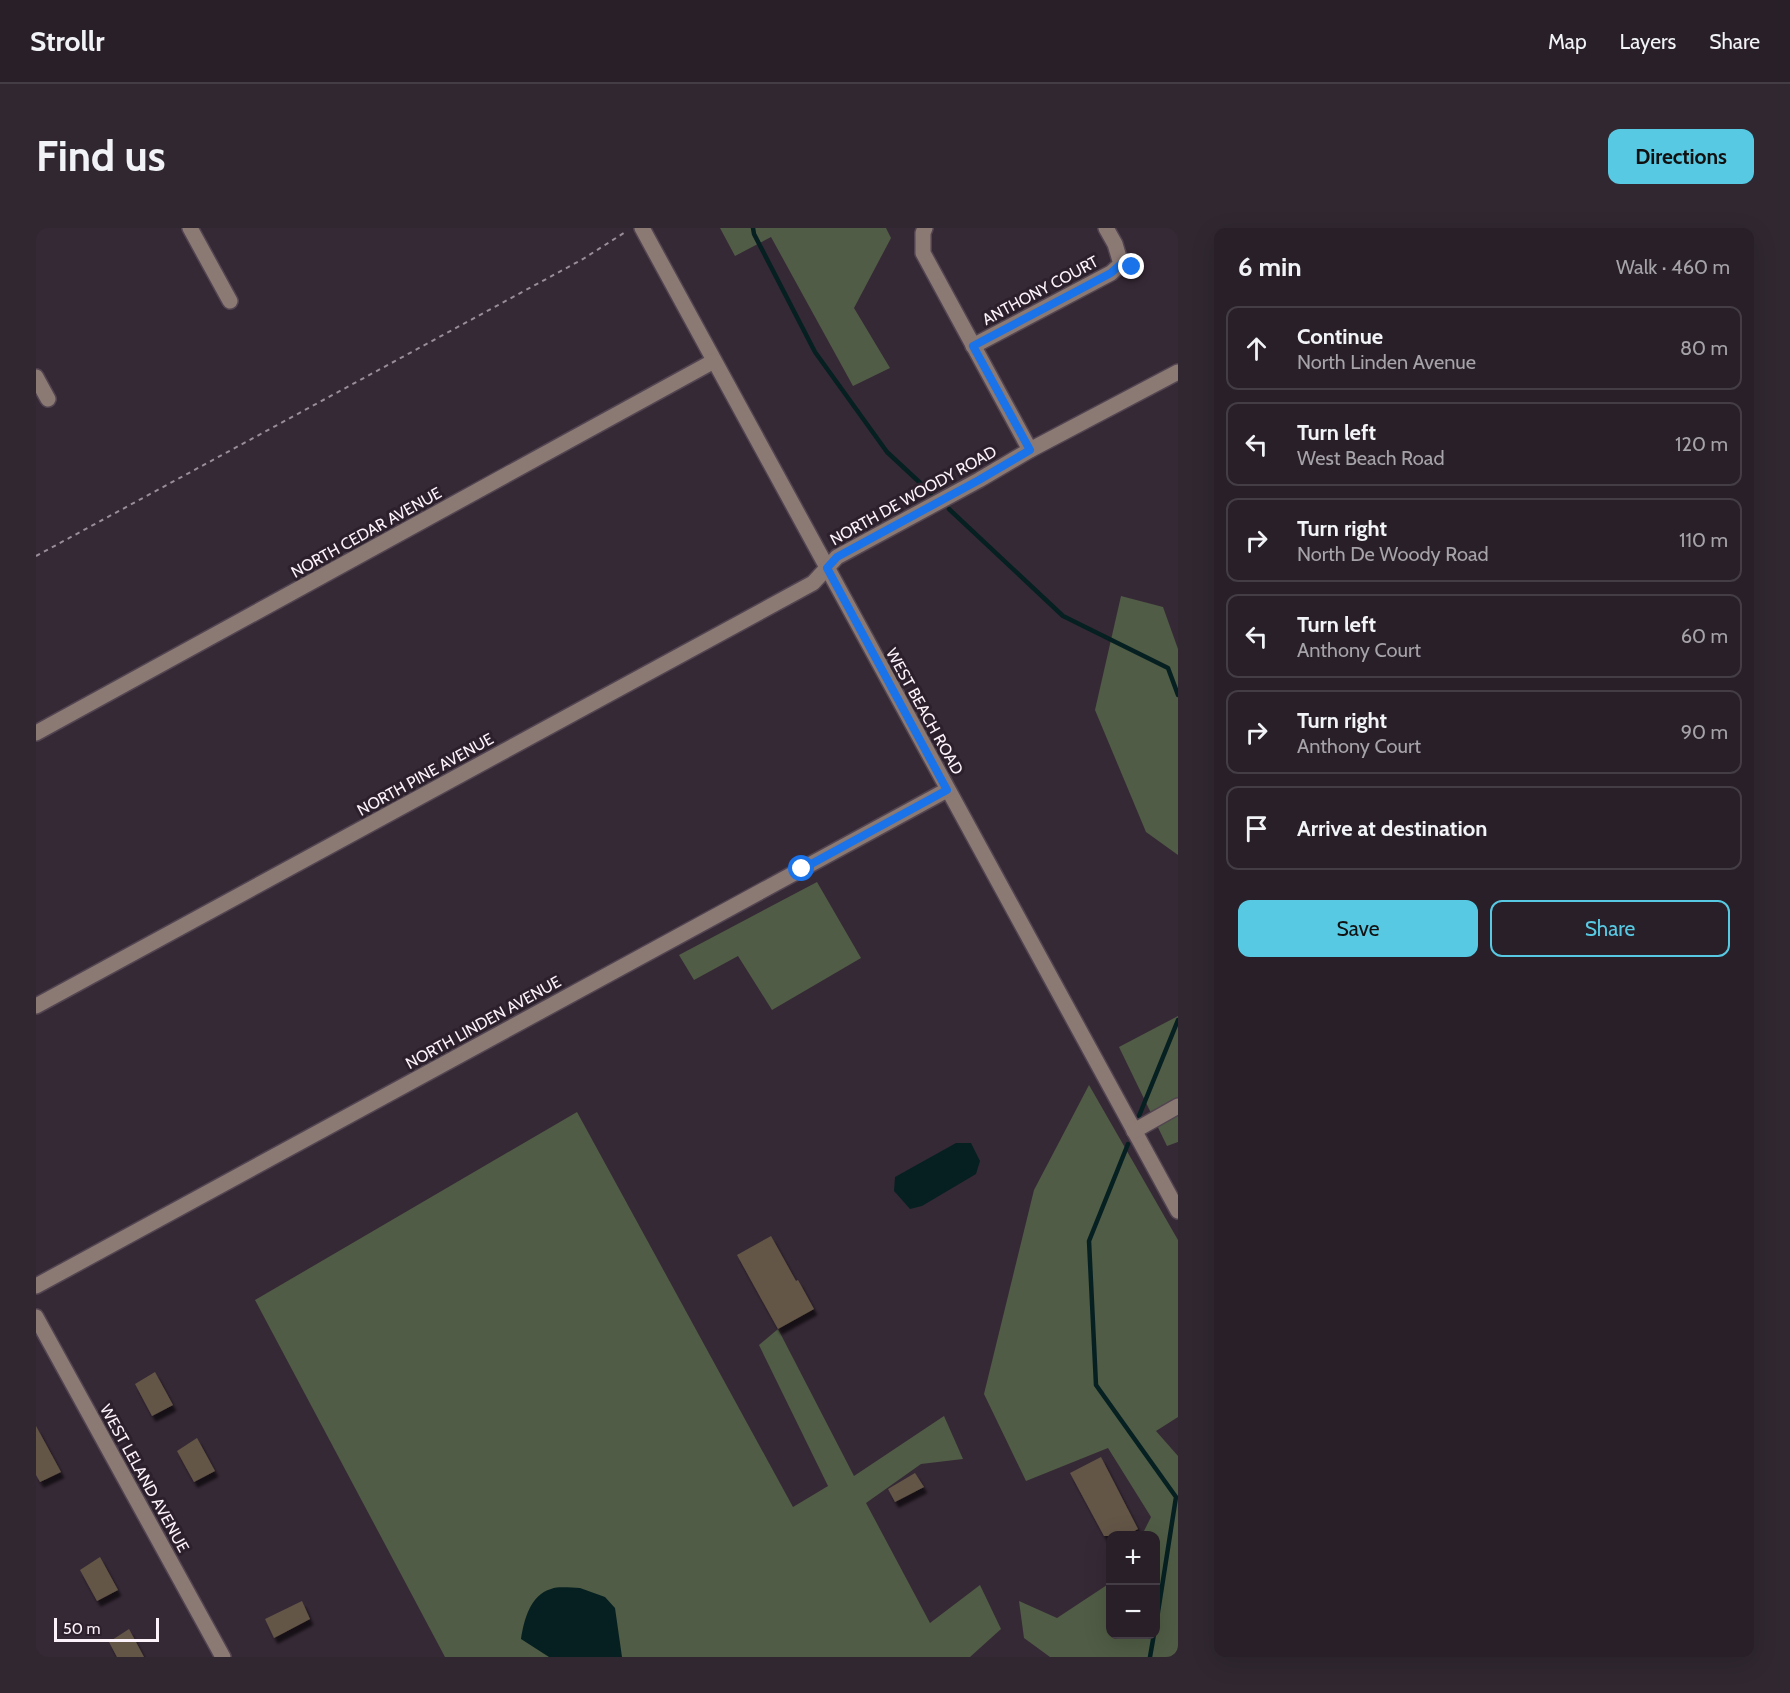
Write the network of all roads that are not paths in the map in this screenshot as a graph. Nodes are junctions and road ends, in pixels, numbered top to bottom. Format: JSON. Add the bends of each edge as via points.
{"nodes":[{"id":1,"x":190,"y":228,"type":"edge"},
{"id":2,"x":925,"y":228,"type":"edge"},
{"id":3,"x":1106,"y":228,"type":"edge"},
{"id":4,"x":635,"y":230,"type":"edge"},
{"id":5,"x":230,"y":301,"type":"dead end"},
{"id":6,"x":973,"y":346,"type":"junction"},
{"id":7,"x":714,"y":361,"type":"junction"},
{"id":8,"x":1178,"y":372,"type":"edge"},
{"id":9,"x":36,"y":377,"type":"edge"},
{"id":10,"x":48,"y":399,"type":"dead end"},
{"id":11,"x":1030,"y":450,"type":"junction"},
{"id":12,"x":827,"y":568,"type":"junction"},
{"id":13,"x":36,"y":733,"type":"edge"},
{"id":14,"x":947,"y":790,"type":"junction"},
{"id":15,"x":36,"y":1006,"type":"edge"},
{"id":16,"x":1178,"y":1106,"type":"edge"},
{"id":17,"x":1134,"y":1131,"type":"junction"},
{"id":18,"x":1178,"y":1211,"type":"edge"},
{"id":19,"x":36,"y":1286,"type":"edge"},
{"id":20,"x":36,"y":1317,"type":"edge"},
{"id":21,"x":223,"y":1657,"type":"edge"}],
"edges":[{"from":1,"to":5,"type":"street"},
{"from":2,"to":6,"type":"street","name":"ANTHONY COURT","via":[[923,253]]},
{"from":3,"to":6,"type":"street","name":"ANTHONY COURT","via":[[1126,266]]},
{"from":4,"to":7,"type":"street","name":"WEST BEACH ROAD"},
{"from":6,"to":11,"type":"street","name":"ANTHONY COURT"},
{"from":7,"to":12,"type":"street","name":"WEST BEACH ROAD"},
{"from":7,"to":13,"type":"street","name":"NORTH CEDAR AVENUE"},
{"from":8,"to":11,"type":"street","name":"NORTH DE WOODY ROAD"},
{"from":9,"to":10,"type":"street"},
{"from":11,"to":12,"type":"street","name":"NORTH DE WOODY ROAD","via":[[837,557]]},
{"from":12,"to":14,"type":"street","name":"WEST BEACH ROAD"},
{"from":12,"to":15,"type":"street","name":"NORTH PINE AVENUE","via":[[813,583]]},
{"from":14,"to":17,"type":"street","name":"WEST BEACH ROAD"},
{"from":14,"to":19,"type":"street","name":"NORTH LINDEN AVENUE"},
{"from":16,"to":17,"type":"street"},
{"from":17,"to":18,"type":"street","name":"WEST BEACH ROAD"},
{"from":20,"to":21,"type":"street","name":"WEST LELAND AVENUE"}]}
